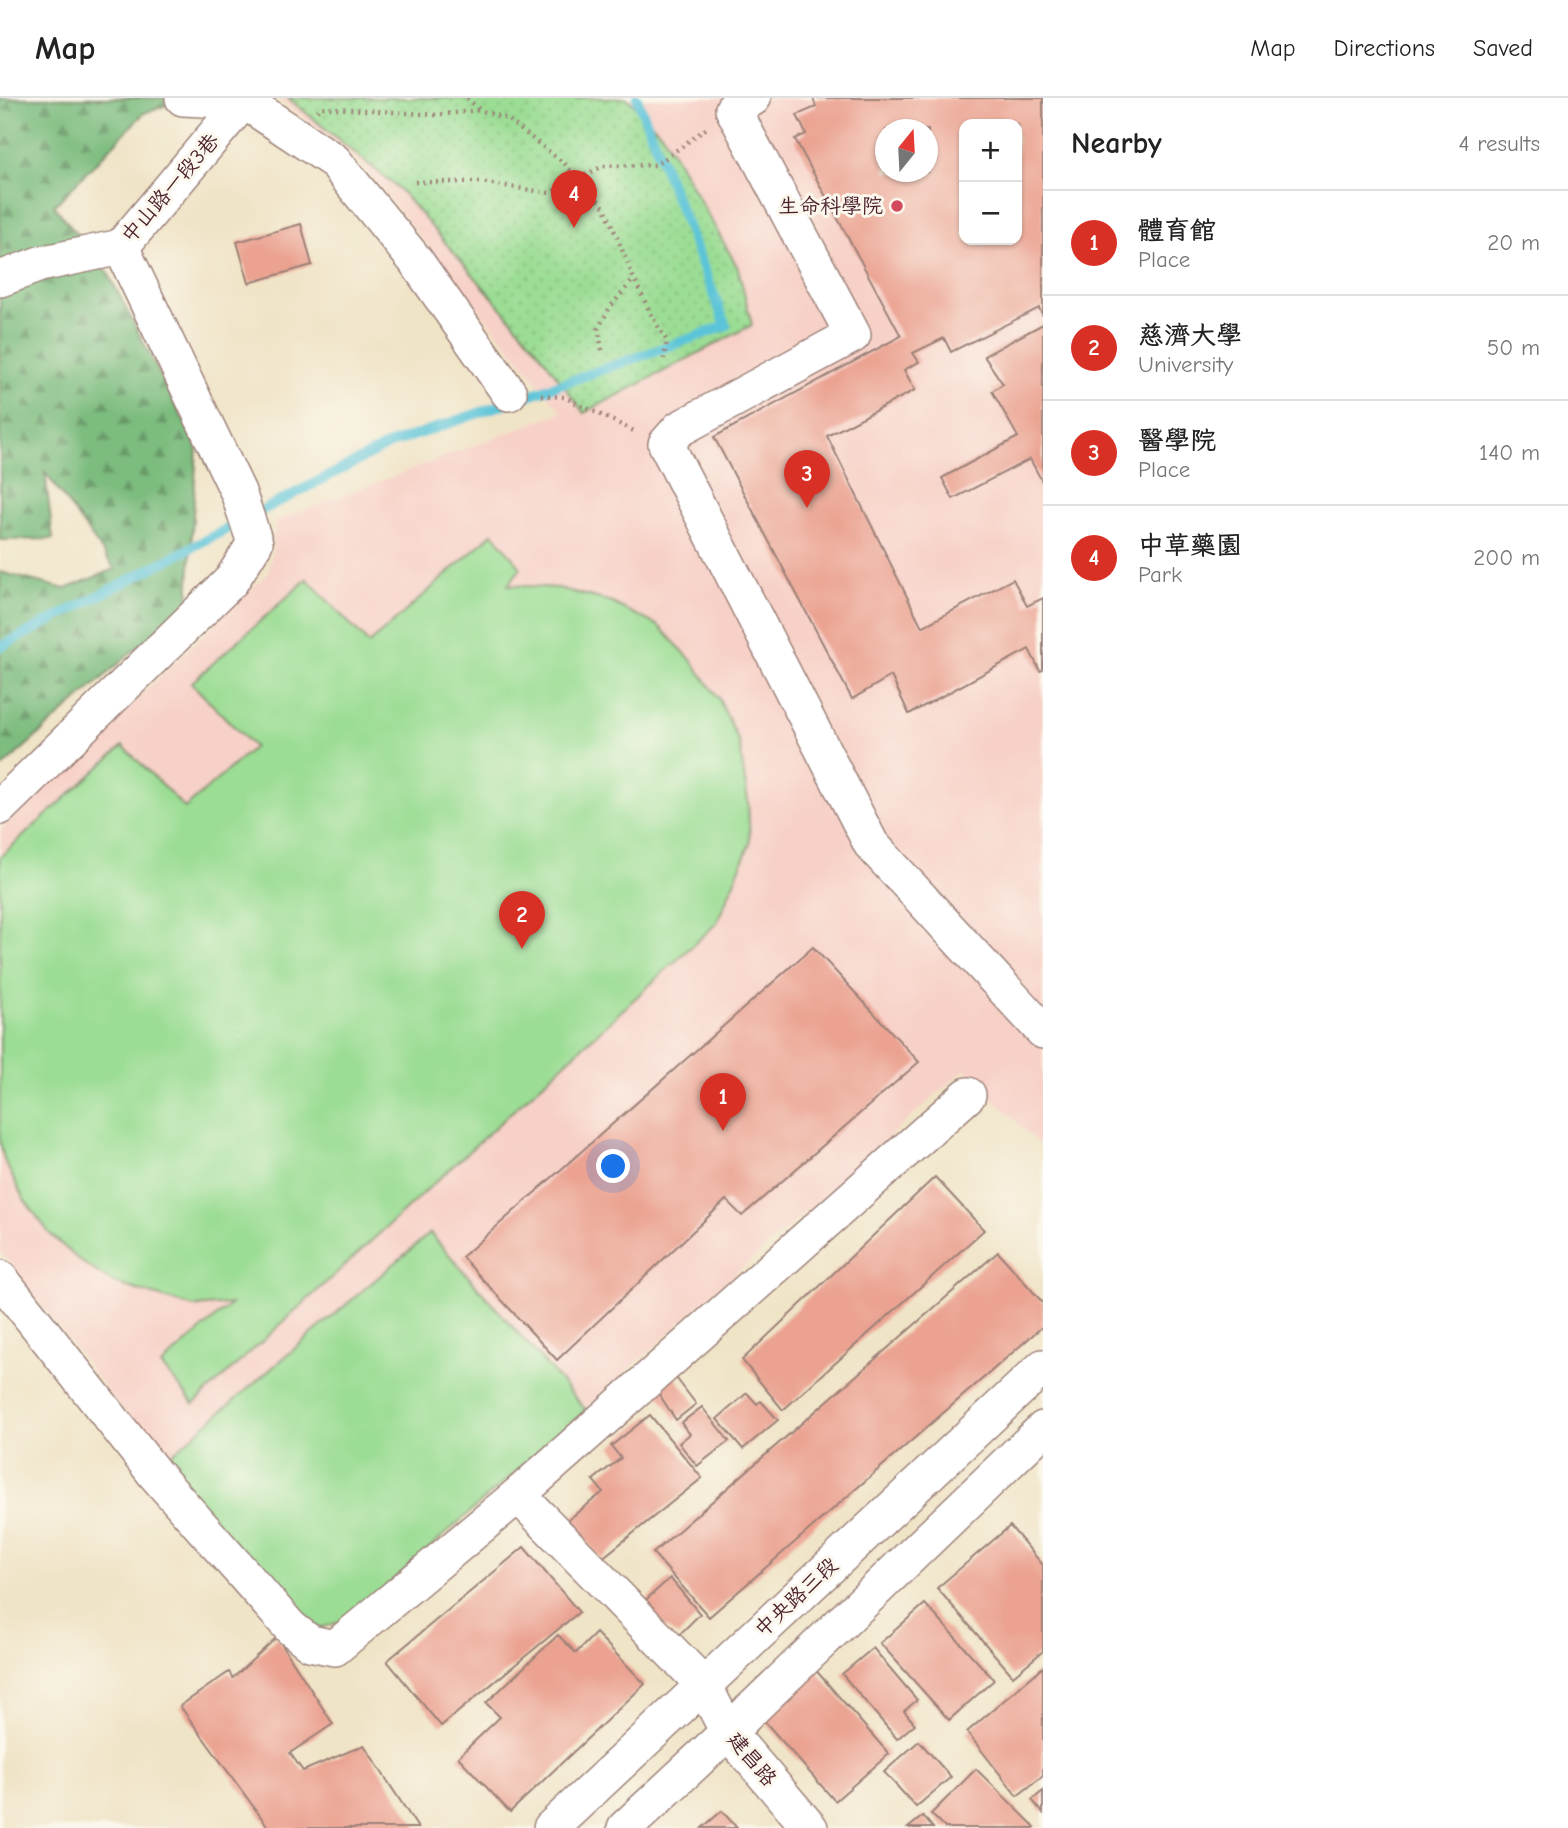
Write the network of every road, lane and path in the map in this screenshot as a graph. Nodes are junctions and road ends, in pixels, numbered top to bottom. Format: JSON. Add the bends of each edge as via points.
{"nodes":[{"id":1,"x":183,"y":98,"type":"edge"},
{"id":2,"x":467,"y":98,"type":"edge"},
{"id":3,"x":245,"y":99,"type":"edge"},
{"id":4,"x":743,"y":104,"type":"edge"},
{"id":5,"x":480,"y":110,"type":"junction"},
{"id":6,"x":295,"y":135,"type":"junction"},
{"id":7,"x":578,"y":179,"type":"junction"},
{"id":8,"x":415,"y":182,"type":"dead end"},
{"id":9,"x":121,"y":247,"type":"junction"},
{"id":10,"x":0,"y":279,"type":"edge"},
{"id":11,"x":634,"y":279,"type":"junction"},
{"id":12,"x":602,"y":350,"type":"dead end"},
{"id":13,"x":664,"y":359,"type":"dead end"},
{"id":14,"x":509,"y":393,"type":"joint"},
{"id":15,"x":666,"y":444,"type":"junction"},
{"id":16,"x":0,"y":807,"type":"edge"},
{"id":17,"x":1043,"y":1031,"type":"edge"},
{"id":18,"x":968,"y":1095,"type":"dead end"},
{"id":19,"x":0,"y":1278,"type":"edge"},
{"id":20,"x":1043,"y":1367,"type":"edge"},
{"id":21,"x":1043,"y":1429,"type":"edge"},
{"id":22,"x":518,"y":1496,"type":"junction"},
{"id":23,"x":703,"y":1684,"type":"junction"},
{"id":24,"x":728,"y":1732,"type":"junction"},
{"id":25,"x":551,"y":1828,"type":"edge"},
{"id":26,"x":625,"y":1828,"type":"edge"},
{"id":27,"x":810,"y":1828,"type":"edge"}],
"edges":[{"from":1,"to":3,"type":"street"},
{"from":2,"to":5,"type":"path"},
{"from":3,"to":6,"type":"street"},
{"from":3,"to":9,"type":"street","name":"中山路一段3巷"},
{"from":4,"to":7,"type":"path","via":[[656,165],[603,166]]},
{"from":4,"to":15,"type":"street","via":[[853,335],[680,429]]},
{"from":5,"to":6,"type":"path","via":[[438,115],[321,107]]},
{"from":5,"to":7,"type":"path","via":[[507,119]]},
{"from":6,"to":14,"type":"street","via":[[334,161],[415,260]]},
{"from":7,"to":8,"type":"path","via":[[550,193],[480,182]]},
{"from":7,"to":11,"type":"path","via":[[606,208]]},
{"from":9,"to":10,"type":"street","name":"中山路一段3巷","via":[[40,264]]},
{"from":9,"to":16,"type":"street","via":[[238,492],[255,543],[231,581]]},
{"from":11,"to":12,"type":"path","via":[[598,328]]},
{"from":11,"to":13,"type":"path","via":[[667,341]]},
{"from":14,"to":15,"type":"path","via":[[564,397]]},
{"from":15,"to":17,"type":"street","via":[[871,844]]},
{"from":18,"to":22,"type":"street"},
{"from":19,"to":22,"type":"street","via":[[155,1474],[291,1628],[310,1643],[335,1648]]},
{"from":20,"to":23,"type":"street","name":"中央路三段"},
{"from":21,"to":24,"type":"street"},
{"from":22,"to":23,"type":"street","name":"建昌路"},
{"from":23,"to":24,"type":"street","name":"建昌路"},
{"from":23,"to":25,"type":"street","name":"中央路三段"},
{"from":24,"to":26,"type":"street"},
{"from":24,"to":27,"type":"street","name":"建昌路"}]}
